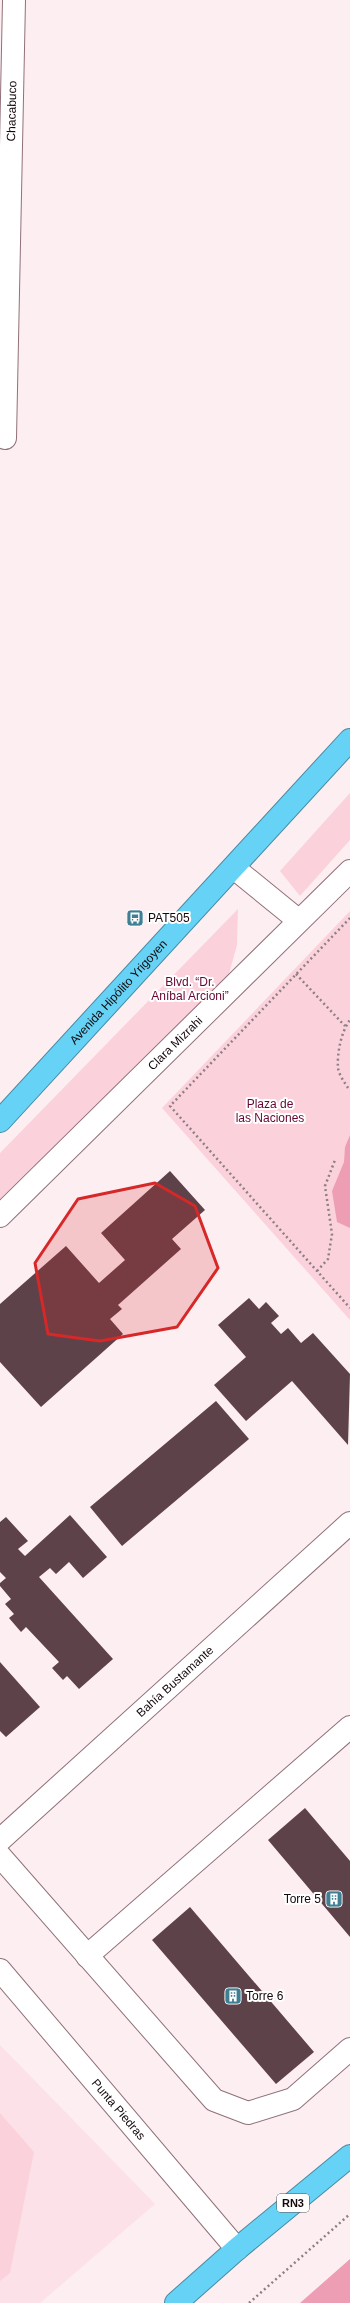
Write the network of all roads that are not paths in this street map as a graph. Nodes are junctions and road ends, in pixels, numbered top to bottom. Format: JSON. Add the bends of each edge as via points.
{"nodes":[{"id":1,"x":14,"y":0,"type":"edge"},
{"id":2,"x":5,"y":438,"type":"dead end"},
{"id":3,"x":350,"y":740,"type":"edge"},
{"id":4,"x":234,"y":868,"type":"junction"},
{"id":5,"x":350,"y":871,"type":"edge"},
{"id":6,"x":298,"y":920,"type":"junction"},
{"id":7,"x":0,"y":1121,"type":"edge"},
{"id":8,"x":0,"y":1216,"type":"edge"},
{"id":9,"x":350,"y":1523,"type":"edge"},
{"id":10,"x":350,"y":1727,"type":"edge"},
{"id":11,"x":0,"y":1840,"type":"edge"},
{"id":12,"x":0,"y":1856,"type":"edge"},
{"id":13,"x":87,"y":1956,"type":"junction"},
{"id":14,"x":0,"y":1970,"type":"edge"},
{"id":15,"x":350,"y":2049,"type":"edge"},
{"id":16,"x":350,"y":2156,"type":"edge"},
{"id":17,"x":237,"y":2249,"type":"junction"},
{"id":18,"x":176,"y":2303,"type":"edge"}],
"edges":[{"from":1,"to":2,"type":"street","name":"Chacabuco"},
{"from":3,"to":4,"type":"highway","name":"Avenida Hipólito Yrigoyen"},
{"from":4,"to":6,"type":"street"},
{"from":4,"to":7,"type":"highway","name":"Avenida Hipólito Yrigoyen"},
{"from":5,"to":6,"type":"street","name":"Clara Mizrahi"},
{"from":6,"to":8,"type":"street","name":"Clara Mizrahi","via":[[244,977]]},
{"from":9,"to":11,"type":"street","name":"Bahía Bustamante"},
{"from":10,"to":13,"type":"street"},
{"from":12,"to":13,"type":"street"},
{"from":13,"to":15,"type":"street","via":[[214,2100],[248,2113],[293,2099]]},
{"from":14,"to":17,"type":"street","name":"Punta Piedras"},
{"from":16,"to":17,"type":"highway","number":"RN3"},
{"from":17,"to":18,"type":"highway","number":"RN3"}]}
